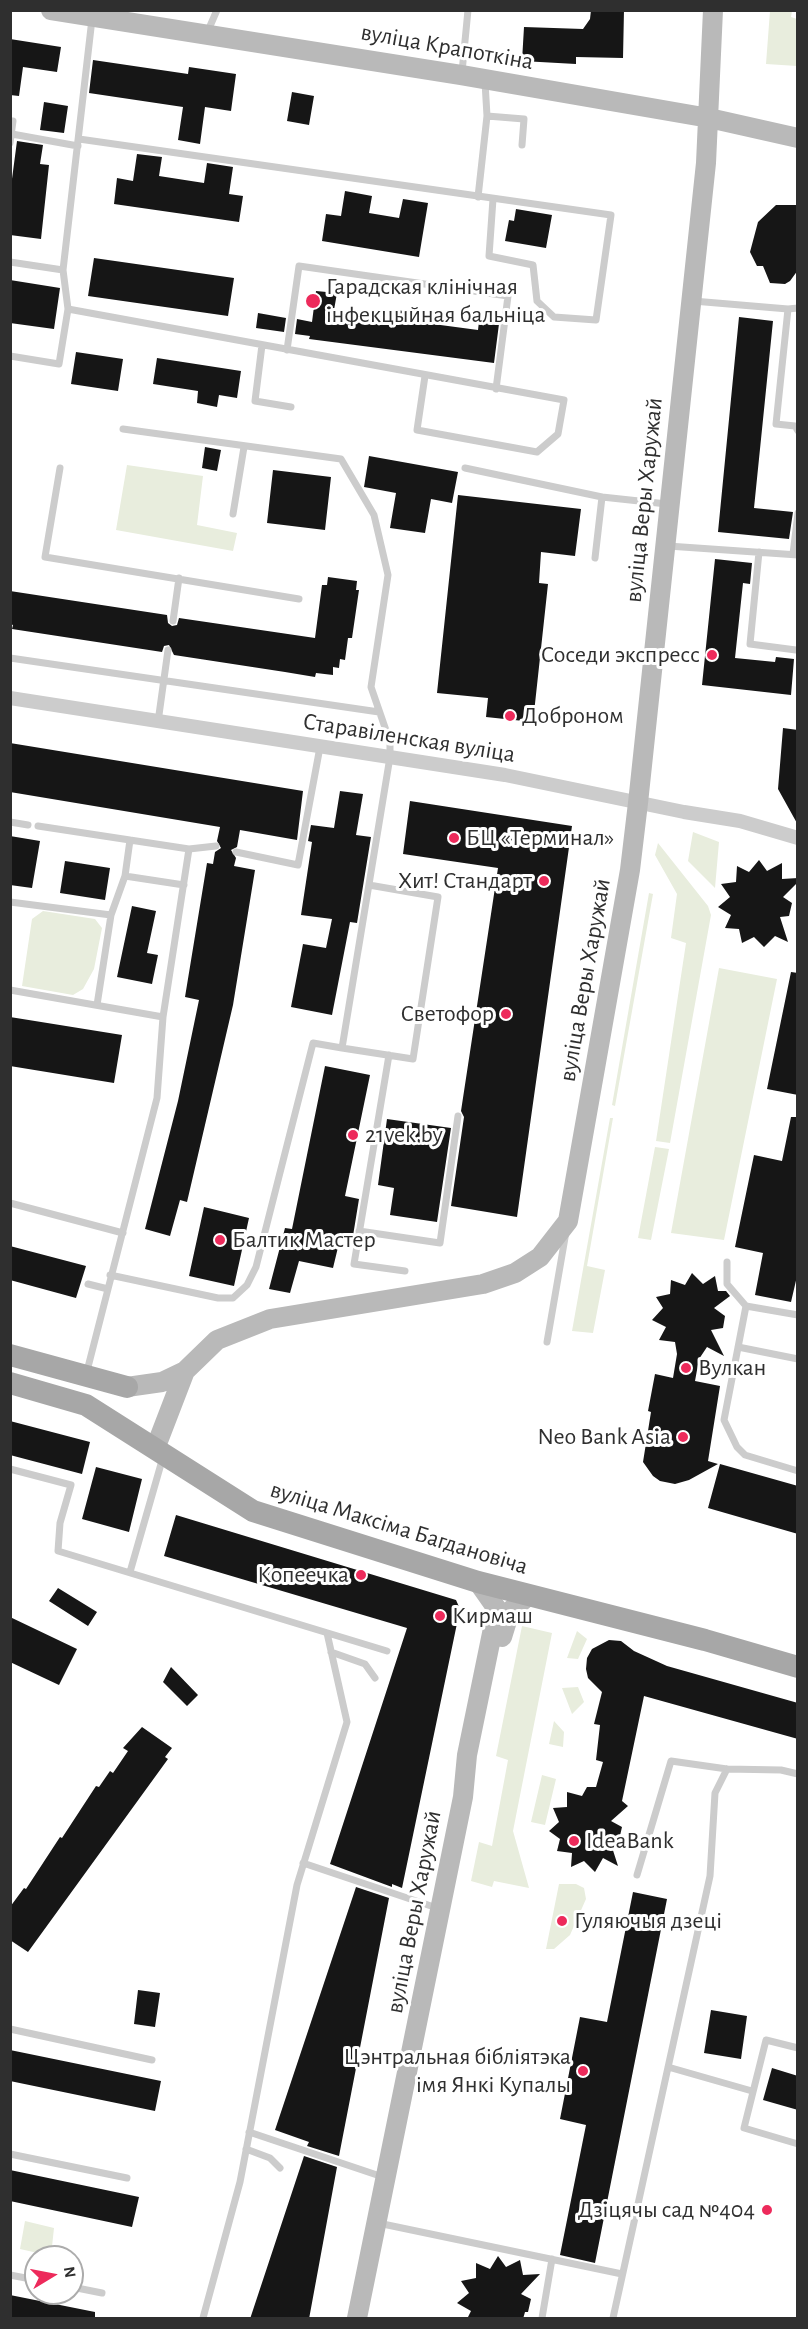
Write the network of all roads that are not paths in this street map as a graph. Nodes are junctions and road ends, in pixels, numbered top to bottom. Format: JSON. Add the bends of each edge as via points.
{"nodes":[{"id":1,"x":51,"y":10,"type":"edge"},
{"id":2,"x":217,"y":10,"type":"edge"},
{"id":3,"x":468,"y":10,"type":"edge"},
{"id":4,"x":713,"y":10,"type":"edge"},
{"id":5,"x":92,"y":17,"type":"junction"},
{"id":6,"x":207,"y":34,"type":"junction"},
{"id":7,"x":461,"y":75,"type":"junction"},
{"id":8,"x":485,"y":79,"type":"junction"},
{"id":9,"x":487,"y":116,"type":"junction"},
{"id":10,"x":709,"y":118,"type":"junction"},
{"id":11,"x":10,"y":121,"type":"edge"},
{"id":12,"x":12,"y":134,"type":"junction"},
{"id":13,"x":798,"y":138,"type":"edge"},
{"id":14,"x":78,"y":142,"type":"junction"},
{"id":15,"x":10,"y":143,"type":"edge"},
{"id":16,"x":522,"y":145,"type":"dead end"},
{"id":17,"x":478,"y":196,"type":"junction"},
{"id":18,"x":493,"y":199,"type":"junction"},
{"id":19,"x":10,"y":261,"type":"edge"},
{"id":20,"x":63,"y":270,"type":"junction"},
{"id":21,"x":690,"y":300,"type":"junction"},
{"id":22,"x":798,"y":308,"type":"edge"},
{"id":23,"x":68,"y":309,"type":"junction"},
{"id":24,"x":788,"y":309,"type":"junction"},
{"id":25,"x":262,"y":345,"type":"junction"},
{"id":26,"x":287,"y":350,"type":"junction"},
{"id":27,"x":10,"y":356,"type":"edge"},
{"id":28,"x":425,"y":376,"type":"junction"},
{"id":29,"x":496,"y":389,"type":"junction"},
{"id":30,"x":291,"y":407,"type":"dead end"},
{"id":31,"x":123,"y":429,"type":"dead end"},
{"id":32,"x":798,"y":431,"type":"edge"},
{"id":33,"x":244,"y":447,"type":"junction"},
{"id":34,"x":60,"y":468,"type":"dead end"},
{"id":35,"x":465,"y":468,"type":"dead end"},
{"id":36,"x":602,"y":497,"type":"junction"},
{"id":37,"x":669,"y":504,"type":"junction"},
{"id":38,"x":798,"y":513,"type":"edge"},
{"id":39,"x":233,"y":514,"type":"dead end"},
{"id":40,"x":665,"y":545,"type":"junction"},
{"id":41,"x":759,"y":552,"type":"junction"},
{"id":42,"x":796,"y":554,"type":"edge"},
{"id":43,"x":595,"y":558,"type":"dead end"},
{"id":44,"x":179,"y":578,"type":"junction"},
{"id":45,"x":300,"y":599,"type":"dead end"},
{"id":46,"x":173,"y":621,"type":"dead end"},
{"id":47,"x":168,"y":650,"type":"dead end"},
{"id":48,"x":796,"y":650,"type":"edge"},
{"id":49,"x":10,"y":658,"type":"edge"},
{"id":50,"x":164,"y":681,"type":"junction"},
{"id":51,"x":10,"y":698,"type":"edge"},
{"id":52,"x":379,"y":711,"type":"junction"},
{"id":53,"x":158,"y":722,"type":"junction"},
{"id":54,"x":320,"y":747,"type":"junction"},
{"id":55,"x":390,"y":757,"type":"junction"},
{"id":56,"x":638,"y":803,"type":"junction"},
{"id":57,"x":10,"y":822,"type":"edge"},
{"id":58,"x":28,"y":825,"type":"dead end"},
{"id":59,"x":38,"y":826,"type":"dead end"},
{"id":60,"x":798,"y":838,"type":"edge"},
{"id":61,"x":130,"y":840,"type":"junction"},
{"id":62,"x":216,"y":846,"type":"dead end"},
{"id":63,"x":189,"y":849,"type":"junction"},
{"id":64,"x":236,"y":852,"type":"dead end"},
{"id":65,"x":124,"y":876,"type":"junction"},
{"id":66,"x":184,"y":885,"type":"junction"},
{"id":67,"x":369,"y":885,"type":"junction"},
{"id":68,"x":10,"y":902,"type":"edge"},
{"id":69,"x":111,"y":915,"type":"junction"},
{"id":70,"x":10,"y":990,"type":"edge"},
{"id":71,"x":97,"y":1005,"type":"junction"},
{"id":72,"x":163,"y":1017,"type":"junction"},
{"id":73,"x":342,"y":1048,"type":"junction"},
{"id":74,"x":389,"y":1056,"type":"junction"},
{"id":75,"x":458,"y":1116,"type":"dead end"},
{"id":76,"x":10,"y":1203,"type":"edge"},
{"id":77,"x":568,"y":1221,"type":"junction"},
{"id":78,"x":359,"y":1231,"type":"junction"},
{"id":79,"x":123,"y":1233,"type":"junction"},
{"id":80,"x":728,"y":1262,"type":"dead end"},
{"id":81,"x":405,"y":1271,"type":"dead end"},
{"id":82,"x":110,"y":1275,"type":"junction"},
{"id":83,"x":88,"y":1284,"type":"dead end"},
{"id":84,"x":108,"y":1289,"type":"junction"},
{"id":85,"x":746,"y":1306,"type":"junction"},
{"id":86,"x":798,"y":1315,"type":"edge"},
{"id":87,"x":547,"y":1342,"type":"dead end"},
{"id":88,"x":738,"y":1347,"type":"junction"},
{"id":89,"x":10,"y":1355,"type":"edge"},
{"id":90,"x":798,"y":1359,"type":"edge"},
{"id":91,"x":185,"y":1371,"type":"junction"},
{"id":92,"x":86,"y":1377,"type":"junction"},
{"id":93,"x":10,"y":1383,"type":"edge"},
{"id":94,"x":127,"y":1387,"type":"joint"},
{"id":95,"x":160,"y":1452,"type":"junction"},
{"id":96,"x":10,"y":1469,"type":"edge"},
{"id":97,"x":798,"y":1471,"type":"edge"},
{"id":98,"x":130,"y":1572,"type":"junction"},
{"id":99,"x":478,"y":1582,"type":"junction"},
{"id":100,"x":528,"y":1596,"type":"junction"},
{"id":101,"x":327,"y":1633,"type":"junction"},
{"id":102,"x":387,"y":1651,"type":"dead end"},
{"id":103,"x":331,"y":1652,"type":"junction"},
{"id":104,"x":798,"y":1667,"type":"edge"},
{"id":105,"x":375,"y":1678,"type":"dead end"},
{"id":106,"x":727,"y":1769,"type":"junction"},
{"id":107,"x":798,"y":1774,"type":"edge"},
{"id":108,"x":464,"y":1797,"type":"junction"},
{"id":109,"x":303,"y":1863,"type":"junction"},
{"id":110,"x":637,"y":1875,"type":"dead end"},
{"id":111,"x":441,"y":1909,"type":"junction"},
{"id":112,"x":10,"y":2029,"type":"edge"},
{"id":113,"x":798,"y":2048,"type":"edge"},
{"id":114,"x":152,"y":2060,"type":"dead end"},
{"id":115,"x":668,"y":2067,"type":"junction"},
{"id":116,"x":752,"y":2091,"type":"junction"},
{"id":117,"x":249,"y":2132,"type":"junction"},
{"id":118,"x":798,"y":2144,"type":"edge"},
{"id":119,"x":246,"y":2149,"type":"junction"},
{"id":120,"x":10,"y":2154,"type":"edge"},
{"id":121,"x":280,"y":2168,"type":"dead end"},
{"id":122,"x":128,"y":2178,"type":"dead end"},
{"id":123,"x":387,"y":2178,"type":"junction"},
{"id":124,"x":376,"y":2222,"type":"junction"},
{"id":125,"x":552,"y":2259,"type":"junction"},
{"id":126,"x":622,"y":2274,"type":"junction"},
{"id":127,"x":84,"y":2289,"type":"edge"},
{"id":128,"x":102,"y":2293,"type":"dead end"},
{"id":129,"x":202,"y":2319,"type":"edge"},
{"id":130,"x":357,"y":2319,"type":"edge"},
{"id":131,"x":542,"y":2319,"type":"edge"},
{"id":132,"x":613,"y":2319,"type":"edge"}],
"edges":[{"from":1,"to":5,"type":"main road","name":"вуліца Крапоткіна"},
{"from":2,"to":6,"type":"lane"},
{"from":3,"to":7,"type":"lane"},
{"from":4,"to":10,"type":"main road","name":"вуліца Веры Харужай"},
{"from":5,"to":6,"type":"main road","name":"вуліца Крапоткіна"},
{"from":5,"to":14,"type":"lane"},
{"from":6,"to":7,"type":"main road","name":"вуліца Крапоткіна"},
{"from":7,"to":8,"type":"main road","name":"вуліца Крапоткіна"},
{"from":8,"to":9,"type":"lane"},
{"from":8,"to":10,"type":"main road","name":"вуліца Крапоткіна"},
{"from":9,"to":16,"type":"lane","via":[[524,119]]},
{"from":9,"to":17,"type":"lane"},
{"from":10,"to":13,"type":"main road","name":"вуліца Крапоткіна"},
{"from":10,"to":21,"type":"main road","name":"вуліца Веры Харужай"},
{"from":11,"to":12,"type":"lane"},
{"from":12,"to":14,"type":"lane"},
{"from":12,"to":15,"type":"lane"},
{"from":14,"to":17,"type":"lane"},
{"from":14,"to":20,"type":"lane"},
{"from":17,"to":18,"type":"lane"},
{"from":18,"to":18,"type":"lane","via":[[489,256],[533,265],[537,302],[554,317],[596,320],[611,215]]},
{"from":19,"to":20,"type":"lane"},
{"from":20,"to":23,"type":"lane"},
{"from":21,"to":24,"type":"lane"},
{"from":21,"to":37,"type":"main road","name":"вуліца Веры Харужай"},
{"from":22,"to":24,"type":"lane"},
{"from":23,"to":25,"type":"lane"},
{"from":23,"to":27,"type":"lane","via":[[59,364]]},
{"from":24,"to":32,"type":"lane","via":[[776,424],[795,426]]},
{"from":25,"to":26,"type":"lane"},
{"from":25,"to":30,"type":"lane","via":[[255,401]]},
{"from":26,"to":28,"type":"lane"},
{"from":26,"to":29,"type":"lane","via":[[299,266],[508,296]]},
{"from":28,"to":29,"type":"lane"},
{"from":28,"to":29,"type":"lane","via":[[417,430],[537,452],[558,434],[564,400]]},
{"from":31,"to":33,"type":"lane"},
{"from":33,"to":39,"type":"lane"},
{"from":33,"to":52,"type":"lane","via":[[340,459],[374,515],[388,575],[371,687]]},
{"from":34,"to":44,"type":"lane","via":[[45,557]]},
{"from":35,"to":36,"type":"lane"},
{"from":36,"to":37,"type":"lane"},
{"from":36,"to":43,"type":"lane"},
{"from":37,"to":40,"type":"main road","name":"вуліца Веры Харужай"},
{"from":38,"to":42,"type":"lane"},
{"from":40,"to":41,"type":"lane"},
{"from":40,"to":56,"type":"main road","name":"вуліца Веры Харужай"},
{"from":41,"to":42,"type":"lane"},
{"from":41,"to":48,"type":"lane","via":[[750,644]]},
{"from":44,"to":45,"type":"lane"},
{"from":44,"to":46,"type":"lane"},
{"from":47,"to":50,"type":"lane"},
{"from":49,"to":50,"type":"lane"},
{"from":50,"to":52,"type":"lane"},
{"from":50,"to":53,"type":"lane"},
{"from":51,"to":53,"type":"street","name":"Старавіленская вуліца"},
{"from":52,"to":55,"type":"lane","via":[[390,742]]},
{"from":53,"to":54,"type":"street","name":"Старавіленская вуліца"},
{"from":54,"to":55,"type":"street","name":"Старавіленская вуліца"},
{"from":54,"to":64,"type":"lane","via":[[298,865]]},
{"from":55,"to":56,"type":"street","name":"Старавіленская вуліца","via":[[505,775]]},
{"from":55,"to":67,"type":"lane"},
{"from":56,"to":60,"type":"street","name":"Старавіленская вуліца","via":[[740,821]]},
{"from":56,"to":77,"type":"main road","name":"вуліца Веры Харужай","via":[[630,870]]},
{"from":57,"to":58,"type":"lane"},
{"from":59,"to":61,"type":"lane"},
{"from":61,"to":63,"type":"lane"},
{"from":61,"to":65,"type":"lane"},
{"from":62,"to":63,"type":"lane"},
{"from":63,"to":66,"type":"lane"},
{"from":65,"to":66,"type":"lane"},
{"from":65,"to":69,"type":"lane"},
{"from":66,"to":72,"type":"lane"},
{"from":67,"to":73,"type":"lane"},
{"from":67,"to":74,"type":"lane","via":[[438,897],[413,1059]]},
{"from":68,"to":69,"type":"lane"},
{"from":69,"to":71,"type":"lane"},
{"from":70,"to":71,"type":"lane"},
{"from":71,"to":72,"type":"lane"},
{"from":72,"to":79,"type":"lane","via":[[157,1098]]},
{"from":73,"to":74,"type":"lane"},
{"from":73,"to":82,"type":"lane","via":[[313,1043],[256,1267],[247,1285],[233,1298],[218,1298]]},
{"from":74,"to":78,"type":"lane"},
{"from":75,"to":78,"type":"lane","via":[[440,1243]]},
{"from":76,"to":79,"type":"lane"},
{"from":77,"to":87,"type":"lane"},
{"from":77,"to":91,"type":"main road","name":"вуліца Веры Харужай","via":[[540,1257],[515,1273],[483,1284],[270,1319],[217,1340]]},
{"from":78,"to":81,"type":"lane","via":[[354,1264]]},
{"from":79,"to":82,"type":"lane"},
{"from":80,"to":85,"type":"lane","via":[[727,1284]]},
{"from":82,"to":84,"type":"lane"},
{"from":83,"to":84,"type":"lane"},
{"from":84,"to":92,"type":"lane"},
{"from":85,"to":86,"type":"lane"},
{"from":85,"to":88,"type":"lane"},
{"from":88,"to":90,"type":"lane"},
{"from":88,"to":97,"type":"lane","via":[[724,1420],[730,1434],[745,1455]]},
{"from":89,"to":92,"type":"main road"},
{"from":91,"to":94,"type":"main road","name":"вуліца Веры Харужай","via":[[162,1382]]},
{"from":91,"to":95,"type":"main road"},
{"from":92,"to":94,"type":"main road"},
{"from":93,"to":95,"type":"main road","name":"вуліца Максіма Багдановіча","via":[[86,1405]]},
{"from":95,"to":98,"type":"lane"},
{"from":95,"to":99,"type":"main road","name":"вуліца Максіма Багдановіча","via":[[253,1511]]},
{"from":96,"to":98,"type":"lane","via":[[71,1485],[60,1523],[58,1551]]},
{"from":98,"to":101,"type":"lane"},
{"from":99,"to":100,"type":"main road","name":"вуліца Максіма Багдановіча"},
{"from":99,"to":108,"type":"main road","name":"вуліца Веры Харужай","via":[[497,1609],[467,1755]]},
{"from":100,"to":104,"type":"main road","name":"вуліца Максіма Багдановіча"},
{"from":100,"to":108,"type":"main road","name":"вуліца Веры Харужай","via":[[510,1611],[505,1624]]},
{"from":101,"to":102,"type":"lane"},
{"from":101,"to":103,"type":"lane"},
{"from":103,"to":105,"type":"lane","via":[[365,1664]]},
{"from":103,"to":109,"type":"lane","via":[[347,1722]]},
{"from":106,"to":107,"type":"lane"},
{"from":106,"to":110,"type":"lane","via":[[671,1761]]},
{"from":106,"to":115,"type":"lane","via":[[715,1793],[710,1876]]},
{"from":108,"to":111,"type":"main road","name":"вуліца Веры Харужай"},
{"from":109,"to":111,"type":"lane"},
{"from":109,"to":117,"type":"lane"},
{"from":111,"to":123,"type":"main road","name":"вуліца Веры Харужай"},
{"from":112,"to":114,"type":"lane"},
{"from":113,"to":116,"type":"lane","via":[[766,2040]]},
{"from":115,"to":116,"type":"lane"},
{"from":115,"to":126,"type":"lane"},
{"from":116,"to":118,"type":"lane","via":[[744,2128]]},
{"from":117,"to":119,"type":"lane"},
{"from":117,"to":123,"type":"lane"},
{"from":119,"to":121,"type":"lane","via":[[270,2158]]},
{"from":119,"to":129,"type":"lane"},
{"from":120,"to":122,"type":"lane"},
{"from":123,"to":124,"type":"main road","name":"вуліца Веры Харужай"},
{"from":124,"to":125,"type":"lane"},
{"from":124,"to":130,"type":"main road","name":"вуліца Веры Харужай"},
{"from":125,"to":126,"type":"lane"},
{"from":125,"to":131,"type":"lane"},
{"from":126,"to":132,"type":"lane"},
{"from":127,"to":128,"type":"lane"}]}
